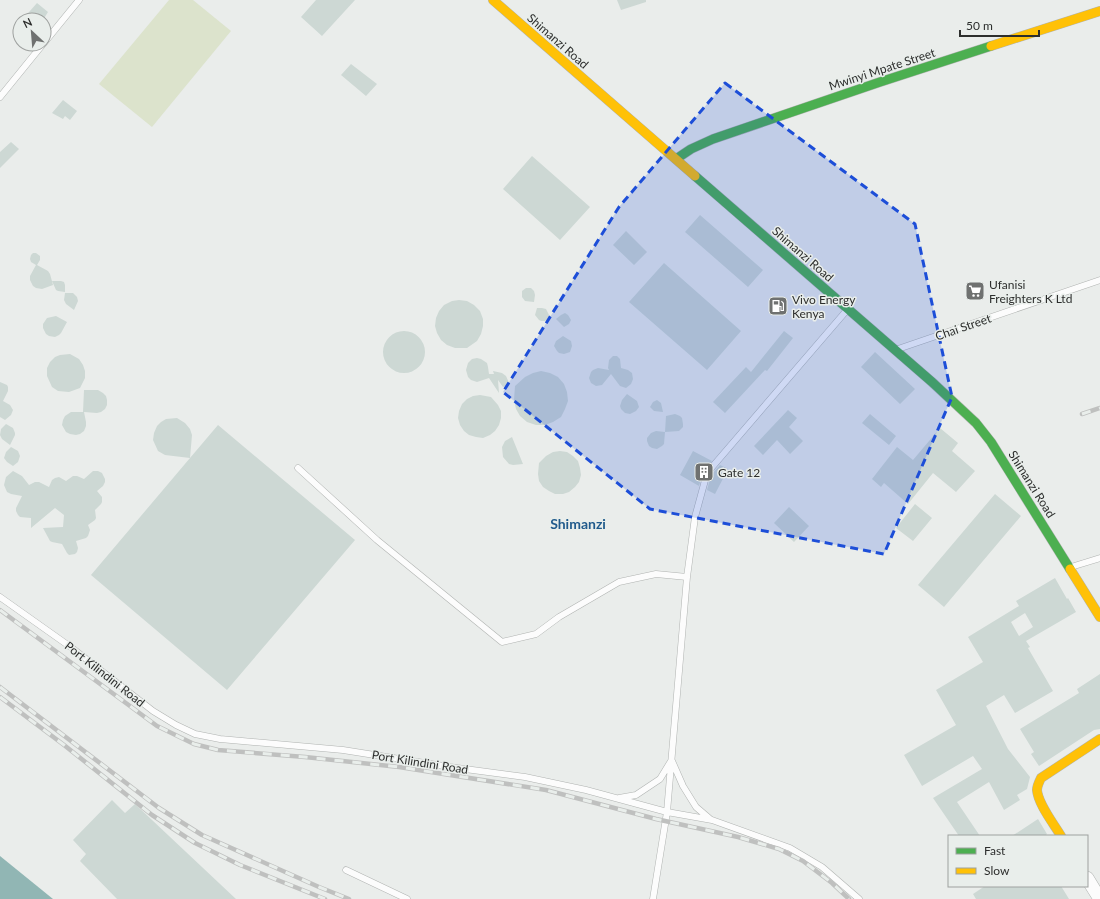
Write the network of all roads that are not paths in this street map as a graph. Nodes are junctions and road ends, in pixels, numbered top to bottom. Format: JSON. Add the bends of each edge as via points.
{"nodes":[{"id":1,"x":79,"y":0,"type":"edge"},
{"id":2,"x":493,"y":0,"type":"edge"},
{"id":3,"x":1100,"y":11,"type":"edge"},
{"id":4,"x":52,"y":34,"type":"edge"},
{"id":5,"x":37,"y":52,"type":"edge"},
{"id":6,"x":0,"y":97,"type":"edge"},
{"id":7,"x":676,"y":159,"type":"junction"},
{"id":8,"x":1100,"y":280,"type":"edge"},
{"id":9,"x":848,"y":309,"type":"junction"},
{"id":10,"x":895,"y":350,"type":"junction"},
{"id":11,"x":298,"y":468,"type":"dead end"},
{"id":12,"x":1100,"y":558,"type":"edge"},
{"id":13,"x":1070,"y":568,"type":"junction"},
{"id":14,"x":687,"y":577,"type":"junction"},
{"id":15,"x":0,"y":597,"type":"edge"},
{"id":16,"x":1100,"y":617,"type":"edge"},
{"id":17,"x":1100,"y":739,"type":"edge"},
{"id":18,"x":672,"y":759,"type":"junction"},
{"id":19,"x":616,"y":798,"type":"junction"},
{"id":20,"x":667,"y":812,"type":"junction"},
{"id":21,"x":712,"y":820,"type":"junction"},
{"id":22,"x":1060,"y":835,"type":"edge"},
{"id":23,"x":346,"y":870,"type":"dead end"},
{"id":24,"x":1088,"y":880,"type":"edge"},
{"id":25,"x":407,"y":899,"type":"edge"},
{"id":26,"x":653,"y":899,"type":"edge"},
{"id":27,"x":859,"y":899,"type":"edge"},
{"id":28,"x":1100,"y":899,"type":"edge"}],
"edges":[{"from":1,"to":4,"type":"lane"},
{"from":2,"to":7,"type":"main road","name":"Shimanzi Road"},
{"from":3,"to":7,"type":"main road","name":"Mwinyi Mpate Street","via":[[712,139]]},
{"from":5,"to":6,"type":"lane"},
{"from":7,"to":9,"type":"main road","name":"Shimanzi Road"},
{"from":8,"to":10,"type":"lane","name":"Chai Street"},
{"from":9,"to":10,"type":"main road","name":"Shimanzi Road"},
{"from":9,"to":14,"type":"lane","via":[[707,473],[695,517]]},
{"from":10,"to":13,"type":"main road","name":"Shimanzi Road","via":[[976,423],[991,442]]},
{"from":11,"to":14,"type":"lane","via":[[377,540],[502,642],[536,634],[559,617],[619,582],[656,574]]},
{"from":12,"to":13,"type":"lane"},
{"from":13,"to":16,"type":"main road","name":"Shimanzi Road"},
{"from":14,"to":18,"type":"lane"},
{"from":15,"to":19,"type":"lane","name":"Port Kilindini Road","via":[[72,648],[153,711],[195,734],[220,739],[343,750],[525,776]]},
{"from":17,"to":22,"type":"main road","via":[[1041,778],[1038,784],[1038,798]]},
{"from":18,"to":19,"type":"lane","via":[[660,779],[636,795]]},
{"from":18,"to":20,"type":"lane"},
{"from":18,"to":21,"type":"lane","via":[[683,786],[696,807]]},
{"from":19,"to":20,"type":"lane","name":"Port Kilindini Road"},
{"from":20,"to":21,"type":"lane","name":"Port Kilindini Road"},
{"from":20,"to":26,"type":"lane"},
{"from":21,"to":27,"type":"lane","name":"Port Kilindini Road","via":[[790,848],[822,867]]},
{"from":23,"to":25,"type":"lane"},
{"from":24,"to":28,"type":"street"}]}
